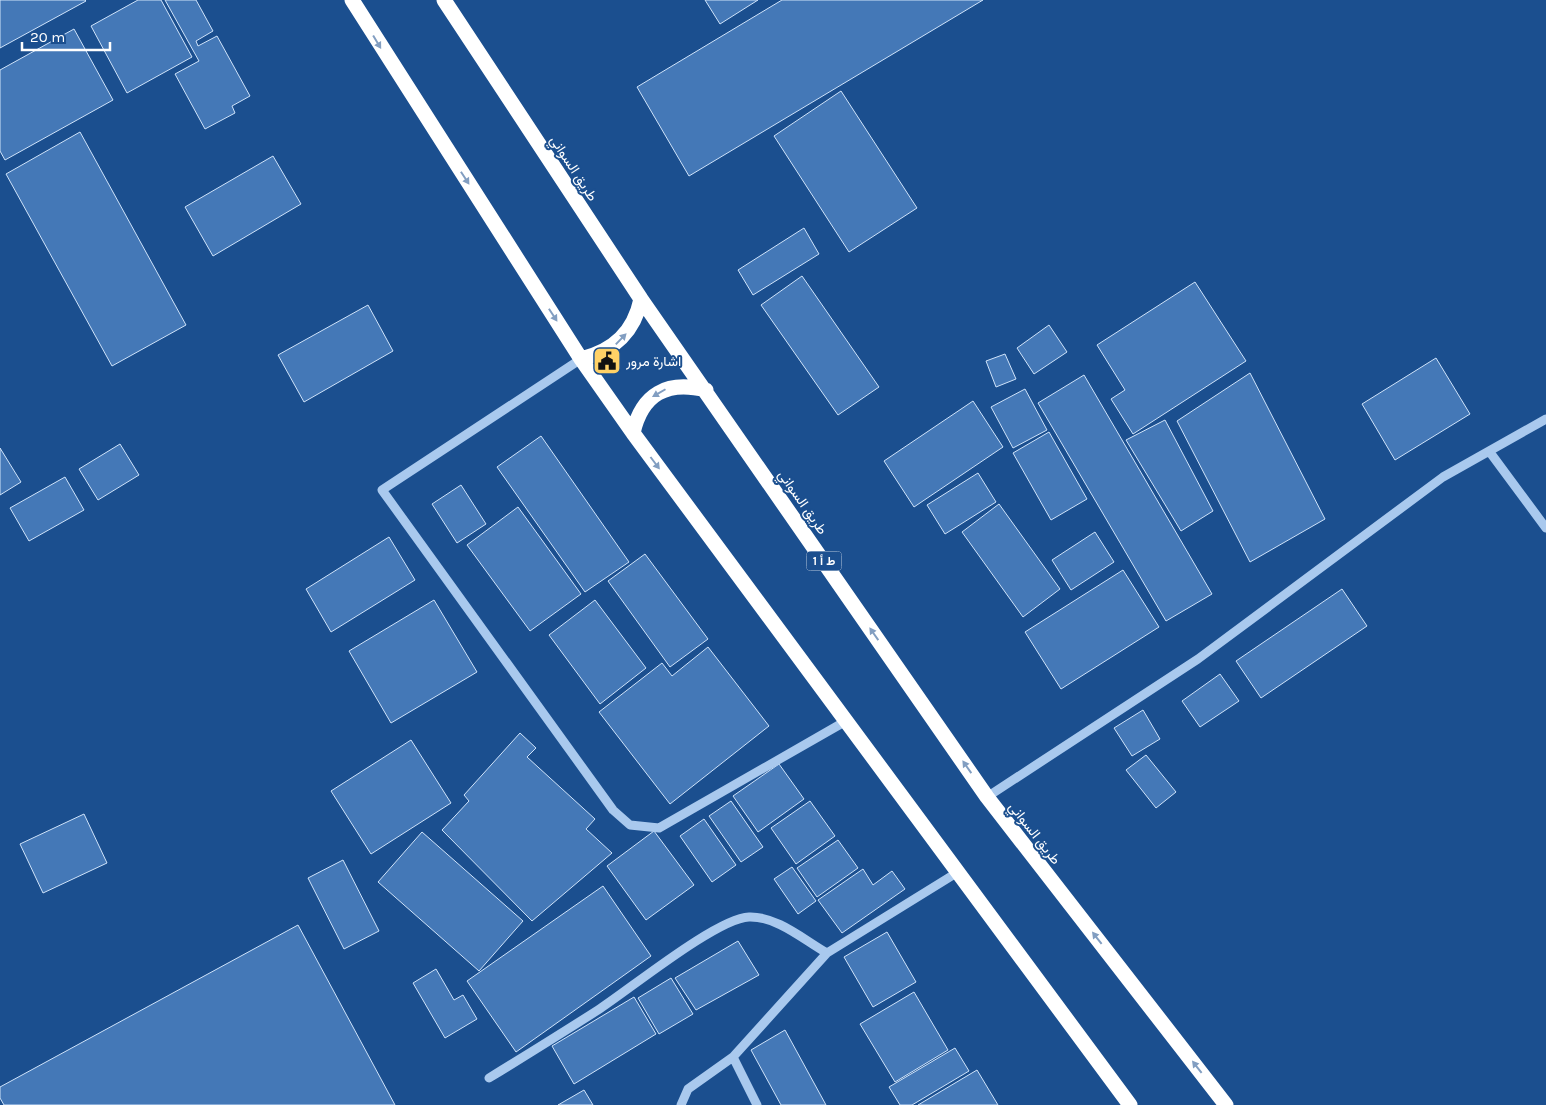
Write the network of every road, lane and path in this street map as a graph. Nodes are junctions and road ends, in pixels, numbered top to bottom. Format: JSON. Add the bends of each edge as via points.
{"nodes":[{"id":1,"x":352,"y":0,"type":"edge"},
{"id":2,"x":444,"y":0,"type":"edge"},
{"id":3,"x":641,"y":299,"type":"junction"},
{"id":4,"x":581,"y":359,"type":"junction"},
{"id":5,"x":706,"y":390,"type":"junction"},
{"id":6,"x":1546,"y":419,"type":"edge"},
{"id":7,"x":633,"y":433,"type":"junction"},
{"id":8,"x":1489,"y":451,"type":"junction"},
{"id":9,"x":1546,"y":528,"type":"edge"},
{"id":10,"x":846,"y":721,"type":"junction"},
{"id":11,"x":987,"y":797,"type":"junction"},
{"id":12,"x":958,"y":872,"type":"junction"},
{"id":13,"x":827,"y":954,"type":"junction"},
{"id":14,"x":733,"y":1058,"type":"junction"},
{"id":15,"x":489,"y":1078,"type":"dead end"},
{"id":16,"x":681,"y":1105,"type":"edge"},
{"id":17,"x":757,"y":1105,"type":"edge"},
{"id":18,"x":1130,"y":1105,"type":"edge"},
{"id":19,"x":1226,"y":1105,"type":"edge"}],
"edges":[{"from":1,"to":4,"type":"highway","one_way":true},
{"from":2,"to":3,"type":"highway","name":"طريق السواني","number":"ط أ 1"},
{"from":4,"to":3,"type":"highway","one_way":true,"via":[[610,349],[622,339],[638,314]]},
{"from":3,"to":5,"type":"highway","name":"طريق السواني","number":"ط أ 1"},
{"from":4,"to":7,"type":"highway"},
{"from":4,"to":10,"type":"street","via":[[382,490],[613,810],[630,824],[659,828]]},
{"from":5,"to":7,"type":"highway","one_way":true,"via":[[673,386],[658,392],[637,417]]},
{"from":11,"to":5,"type":"highway","name":"طريق السواني","number":"ط أ 1","one_way":true},
{"from":6,"to":8,"type":"street"},
{"from":7,"to":10,"type":"highway","one_way":true},
{"from":8,"to":9,"type":"street"},
{"from":8,"to":11,"type":"street","via":[[1443,477],[1198,659]]},
{"from":10,"to":12,"type":"highway"},
{"from":19,"to":11,"type":"highway","name":"طريق السواني","number":"ط أ 1","one_way":true},
{"from":12,"to":13,"type":"street"},
{"from":12,"to":18,"type":"highway"},
{"from":13,"to":14,"type":"street"},
{"from":13,"to":15,"type":"street","via":[[771,921],[749,917],[730,922],[599,1010]]},
{"from":14,"to":16,"type":"street","via":[[688,1089]]},
{"from":14,"to":17,"type":"street"}]}
